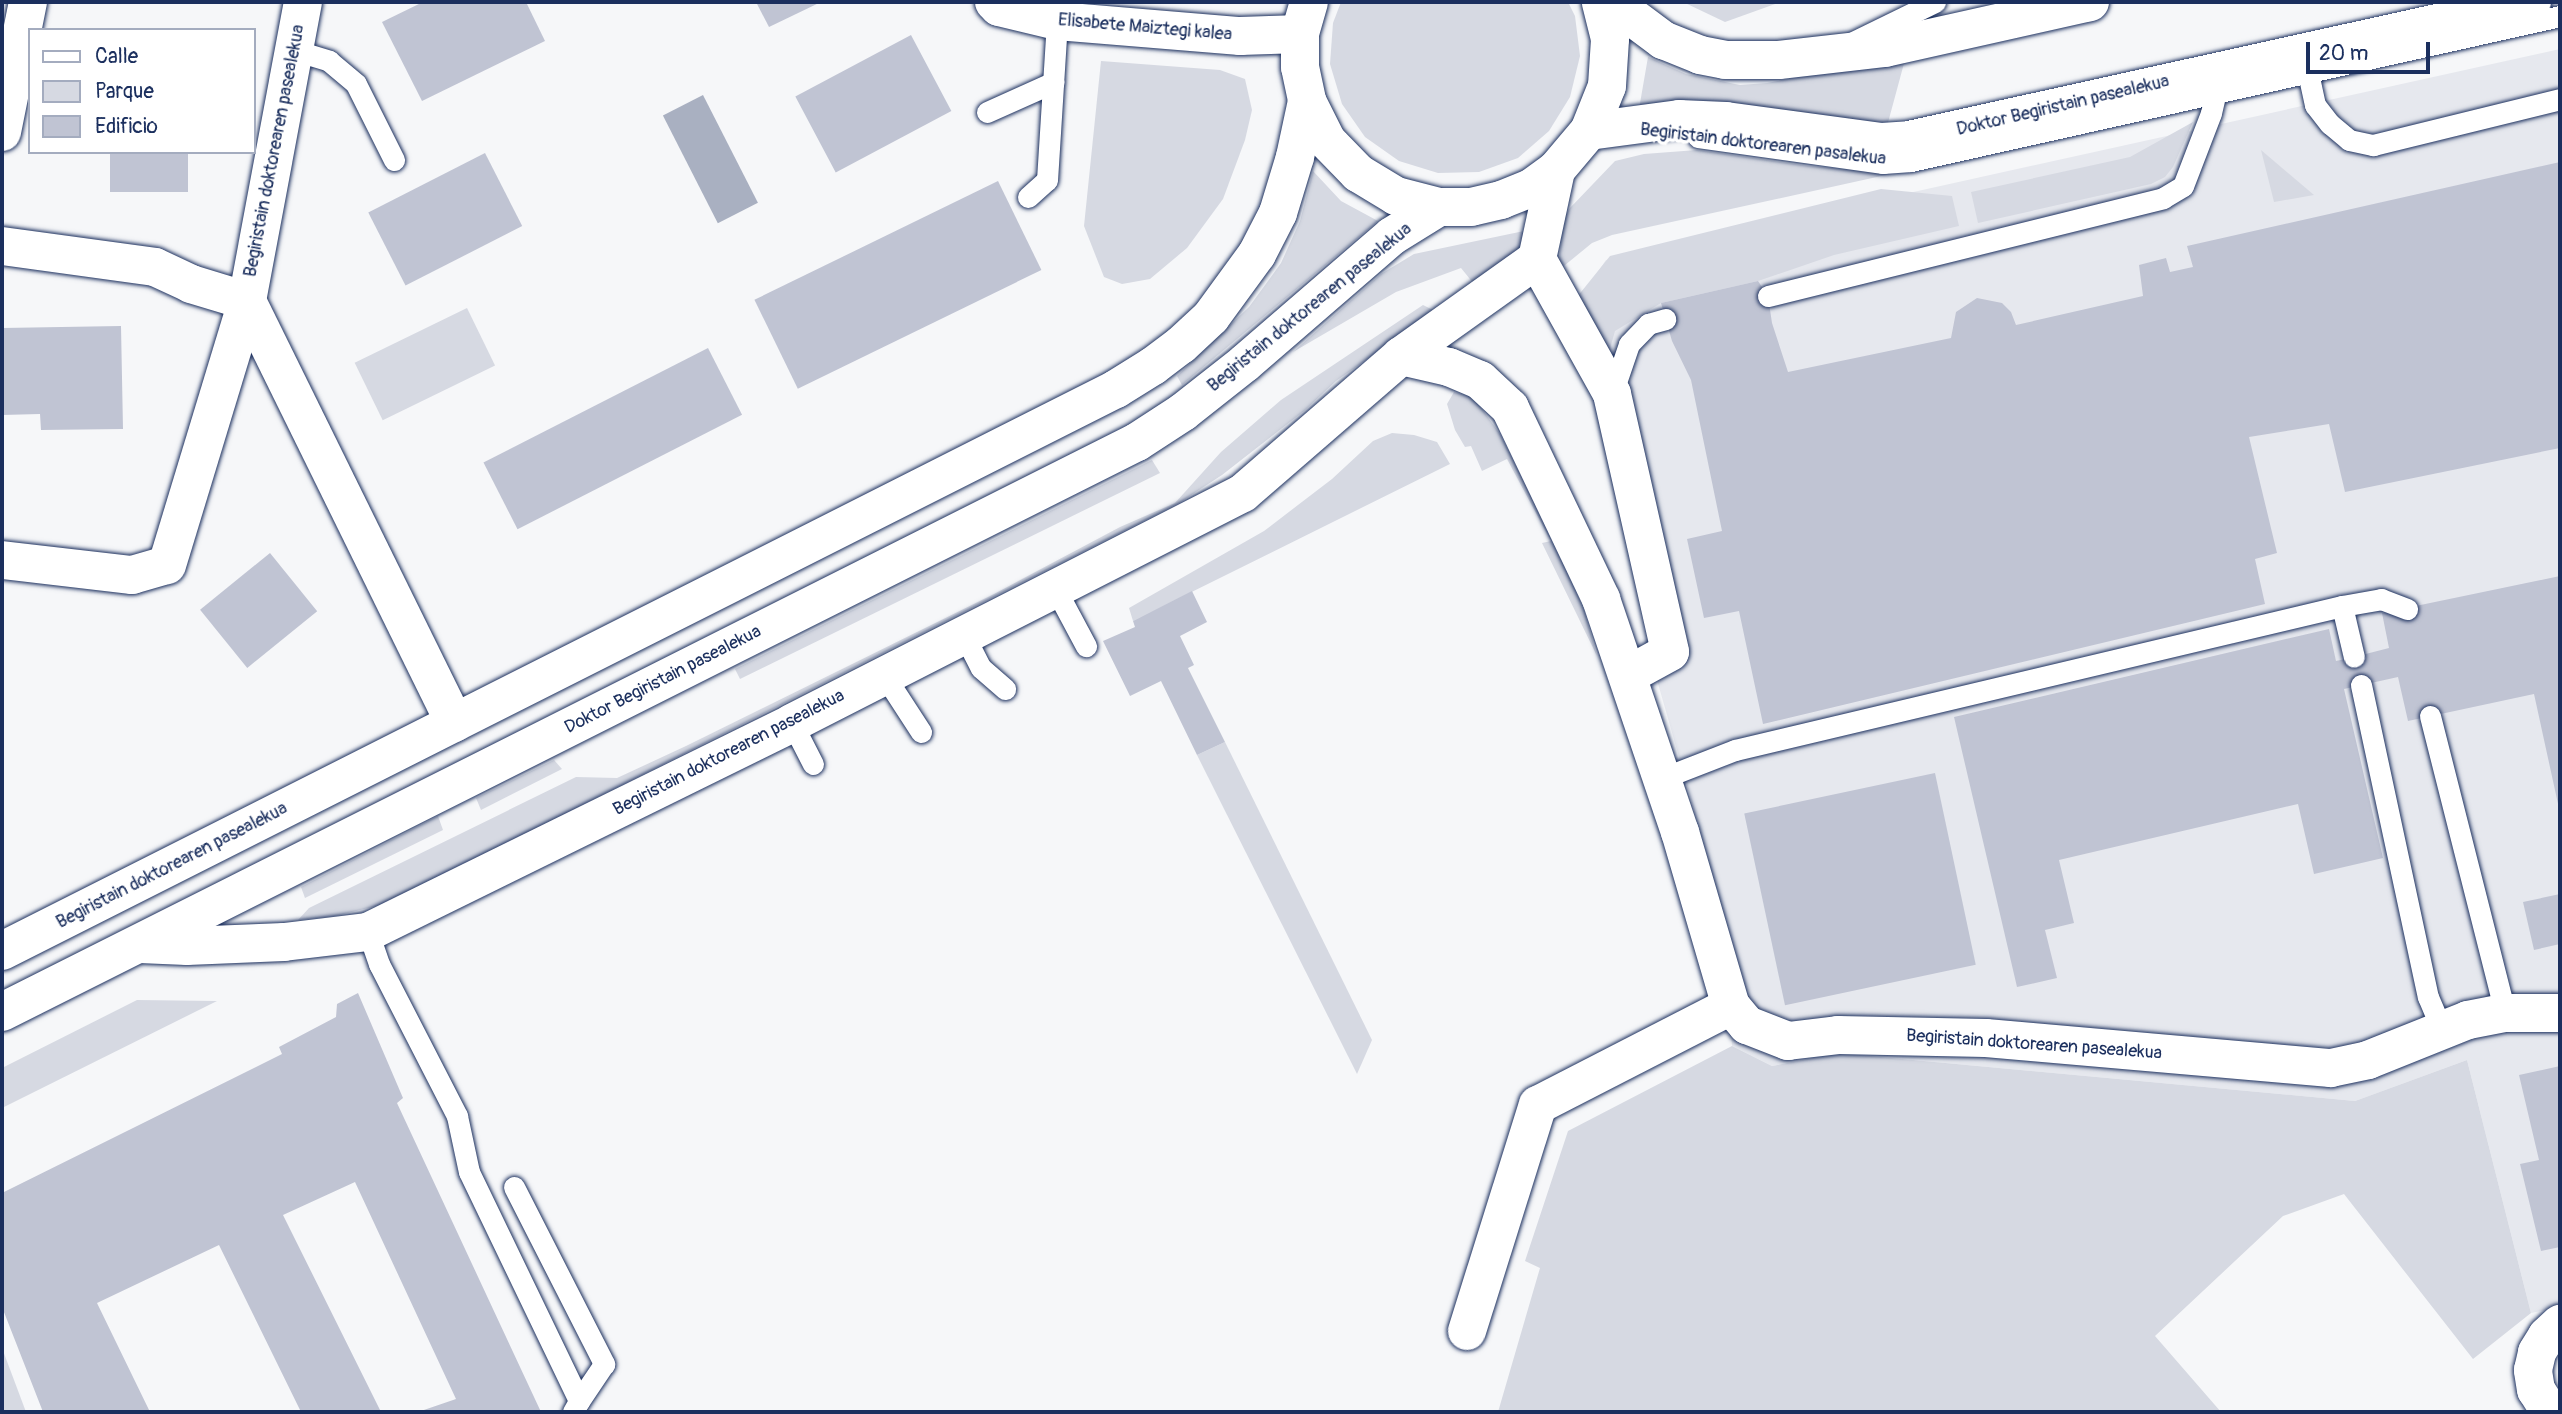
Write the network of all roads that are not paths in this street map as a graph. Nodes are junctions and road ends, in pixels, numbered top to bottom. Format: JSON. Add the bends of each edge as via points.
{"nodes":[{"id":1,"x":28,"y":2,"type":"edge"},
{"id":2,"x":303,"y":2,"type":"edge"},
{"id":3,"x":994,"y":2,"type":"edge"},
{"id":4,"x":1601,"y":2,"type":"edge"},
{"id":5,"x":1612,"y":2,"type":"edge"},
{"id":6,"x":1935,"y":2,"type":"edge"},
{"id":7,"x":2090,"y":2,"type":"edge"},
{"id":8,"x":2532,"y":2,"type":"edge"},
{"id":9,"x":2560,"y":16,"type":"edge"},
{"id":10,"x":1304,"y":18,"type":"edge"},
{"id":11,"x":1057,"y":21,"type":"junction"},
{"id":12,"x":294,"y":50,"type":"junction"},
{"id":13,"x":1829,"y":54,"type":"junction"},
{"id":14,"x":2306,"y":63,"type":"junction"},
{"id":15,"x":1054,"y":82,"type":"junction"},
{"id":16,"x":2218,"y":82,"type":"junction"},
{"id":17,"x":2560,"y":99,"type":"edge"},
{"id":18,"x":1307,"y":101,"type":"junction"},
{"id":19,"x":986,"y":112,"type":"dead end"},
{"id":20,"x":1606,"y":128,"type":"junction"},
{"id":21,"x":2,"y":132,"type":"edge"},
{"id":22,"x":394,"y":160,"type":"dead end"},
{"id":23,"x":1556,"y":170,"type":"junction"},
{"id":24,"x":1028,"y":197,"type":"dead end"},
{"id":25,"x":1439,"y":206,"type":"junction"},
{"id":26,"x":2,"y":246,"type":"edge"},
{"id":27,"x":1537,"y":258,"type":"junction"},
{"id":28,"x":1768,"y":296,"type":"dead end"},
{"id":29,"x":247,"y":301,"type":"junction"},
{"id":30,"x":1665,"y":320,"type":"dead end"},
{"id":31,"x":1401,"y":356,"type":"junction"},
{"id":32,"x":1612,"y":394,"type":"junction"},
{"id":33,"x":1182,"y":412,"type":"joint"},
{"id":34,"x":2,"y":560,"type":"edge"},
{"id":35,"x":1055,"y":588,"type":"junction"},
{"id":36,"x":2342,"y":606,"type":"junction"},
{"id":37,"x":2407,"y":608,"type":"dead end"},
{"id":38,"x":964,"y":635,"type":"junction"},
{"id":39,"x":1086,"y":646,"type":"dead end"},
{"id":40,"x":2354,"y":657,"type":"dead end"},
{"id":41,"x":884,"y":675,"type":"junction"},
{"id":42,"x":1620,"y":678,"type":"junction"},
{"id":43,"x":2361,"y":685,"type":"dead end"},
{"id":44,"x":1005,"y":689,"type":"dead end"},
{"id":45,"x":2430,"y":716,"type":"dead end"},
{"id":46,"x":455,"y":723,"type":"junction"},
{"id":47,"x":792,"y":723,"type":"junction"},
{"id":48,"x":921,"y":733,"type":"dead end"},
{"id":49,"x":813,"y":764,"type":"dead end"},
{"id":50,"x":1663,"y":778,"type":"junction"},
{"id":51,"x":368,"y":932,"type":"junction"},
{"id":52,"x":140,"y":944,"type":"junction"},
{"id":53,"x":2,"y":951,"type":"edge"},
{"id":54,"x":1731,"y":1006,"type":"junction"},
{"id":55,"x":2,"y":1012,"type":"edge"},
{"id":56,"x":2505,"y":1013,"type":"junction"},
{"id":57,"x":2560,"y":1013,"type":"edge"},
{"id":58,"x":2442,"y":1030,"type":"junction"},
{"id":59,"x":514,"y":1187,"type":"dead end"},
{"id":60,"x":2560,"y":1324,"type":"edge"},
{"id":61,"x":1467,"y":1331,"type":"dead end"},
{"id":62,"x":576,"y":1406,"type":"edge"},
{"id":63,"x":2550,"y":1412,"type":"edge"}],
"edges":[{"from":1,"to":21,"type":"street"},
{"from":2,"to":12,"type":"street","name":"Begiristain doktorearen pasealekua"},
{"from":3,"to":11,"type":"street","name":"Elisabete Maiztegi kalea"},
{"from":4,"to":20,"type":"street","via":[[1610,39]]},
{"from":5,"to":13,"type":"street","via":[[1663,40],[1700,55],[1779,60]]},
{"from":6,"to":13,"type":"lane"},
{"from":7,"to":13,"type":"street","via":[[1885,48]]},
{"from":8,"to":14,"type":"street","name":"Doktor Begiristain pasealekua"},
{"from":9,"to":14,"type":"lane"},
{"from":10,"to":11,"type":"street","name":"Elisabete Maiztegi kalea","via":[[1240,36]]},
{"from":10,"to":18,"type":"street","via":[[1300,67]]},
{"from":11,"to":15,"type":"lane"},
{"from":12,"to":22,"type":"lane","via":[[329,61],[356,84]]},
{"from":12,"to":29,"type":"street","name":"Begiristain doktorearen pasealekua"},
{"from":14,"to":16,"type":"street","name":"Doktor Begiristain pasealekua"},
{"from":14,"to":17,"type":"lane","via":[[2315,105],[2330,124],[2349,140],[2373,145]]},
{"from":15,"to":19,"type":"lane"},
{"from":15,"to":24,"type":"lane","via":[[1047,180]]},
{"from":16,"to":20,"type":"street","name":"Doktor Begiristain pasealekua","via":[[1909,140],[1882,142],[1679,119]]},
{"from":16,"to":28,"type":"lane","via":[[2183,186],[2163,198]]},
{"from":18,"to":25,"type":"street","via":[[1327,141],[1358,173],[1396,196]]},
{"from":18,"to":46,"type":"street","name":"Begiristain doktorearen pasealekua","via":[[1278,213],[1257,254],[1210,317],[1153,366],[1116,389]]},
{"from":20,"to":23,"type":"street"},
{"from":23,"to":25,"type":"street","via":[[1531,188],[1502,200]]},
{"from":23,"to":27,"type":"street"},
{"from":25,"to":33,"type":"street","name":"Begiristain doktorearen pasealekua","via":[[1392,236]]},
{"from":26,"to":29,"type":"street","name":"Begiristain doktorearen pasealekua","via":[[155,267]]},
{"from":27,"to":31,"type":"street","name":"Begiristain doktorearen pasealekua"},
{"from":27,"to":32,"type":"street"},
{"from":29,"to":34,"type":"street","name":"Begiristain doktorearen pasealekua","via":[[167,565],[132,575]]},
{"from":29,"to":46,"type":"street","name":"Begiristain doktorearen pasealekua"},
{"from":30,"to":32,"type":"lane","via":[[1648,324],[1629,344]]},
{"from":31,"to":35,"type":"street","name":"Begiristain doktorearen pasealekua","via":[[1244,493]]},
{"from":31,"to":42,"type":"street","via":[[1480,380],[1510,408],[1601,599]]},
{"from":32,"to":42,"type":"street","via":[[1670,652]]},
{"from":33,"to":52,"type":"street","name":"Doktor Begiristain pasealekua","via":[[1124,448]]},
{"from":35,"to":38,"type":"street","name":"Begiristain doktorearen pasealekua"},
{"from":35,"to":39,"type":"lane"},
{"from":36,"to":37,"type":"lane","via":[[2381,599]]},
{"from":36,"to":40,"type":"lane"},
{"from":36,"to":50,"type":"lane","via":[[1735,750]]},
{"from":38,"to":41,"type":"street","name":"Begiristain doktorearen pasealekua"},
{"from":38,"to":44,"type":"lane","via":[[981,668]]},
{"from":41,"to":47,"type":"street","name":"Begiristain doktorearen pasealekua"},
{"from":41,"to":48,"type":"lane"},
{"from":42,"to":50,"type":"street"},
{"from":43,"to":58,"type":"lane","via":[[2428,997]]},
{"from":45,"to":56,"type":"lane"},
{"from":46,"to":53,"type":"street","name":"Begiristain doktorearen pasealekua"},
{"from":47,"to":49,"type":"lane"},
{"from":47,"to":51,"type":"street","name":"Begiristain doktorearen pasealekua"},
{"from":50,"to":54,"type":"street"},
{"from":51,"to":52,"type":"street","name":"Begiristain doktorearen pasealekua","via":[[284,942]]},
{"from":51,"to":62,"type":"lane","via":[[379,964],[457,1115],[469,1172]]},
{"from":52,"to":55,"type":"street","name":"Begiristain doktorearen pasealekua"},
{"from":54,"to":58,"type":"street","name":"Begiristain doktorearen pasealekua","via":[[1747,1025],[1788,1041],[1838,1035],[1986,1038],[2331,1068],[2368,1060]]},
{"from":54,"to":61,"type":"street","via":[[1538,1105]]},
{"from":56,"to":57,"type":"street","name":"Begiristain doktorearen pasealekua"},
{"from":56,"to":58,"type":"street","name":"Begiristain doktorearen pasealekua"},
{"from":59,"to":62,"type":"lane","via":[[604,1364]]},
{"from":60,"to":63,"type":"street","via":[[2537,1352],[2533,1370],[2536,1390]]}]}
